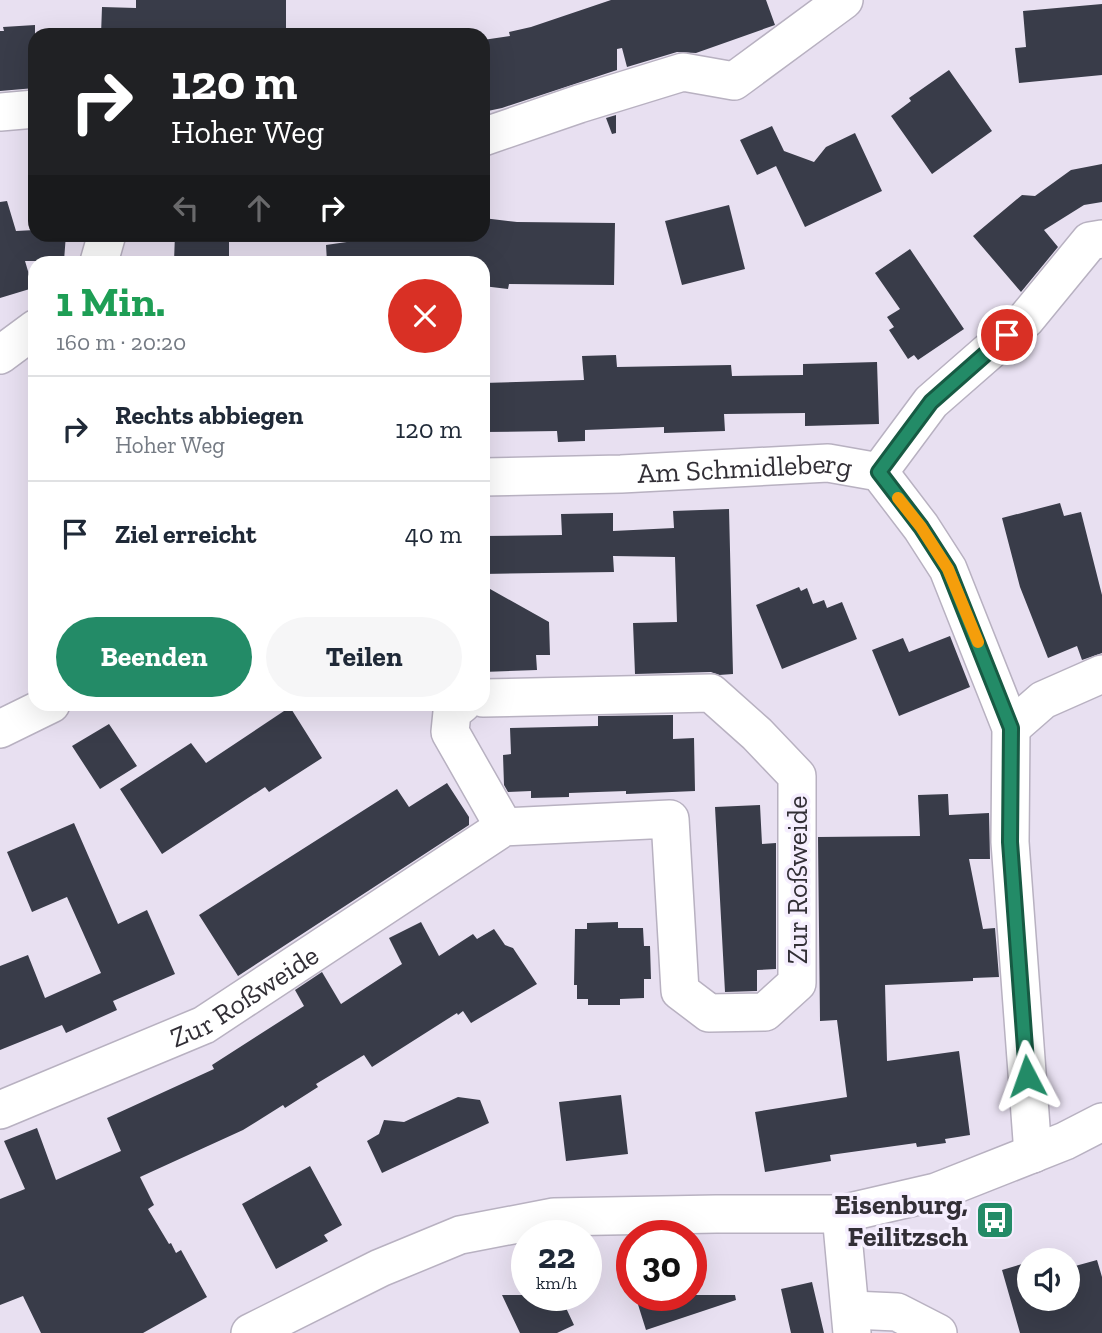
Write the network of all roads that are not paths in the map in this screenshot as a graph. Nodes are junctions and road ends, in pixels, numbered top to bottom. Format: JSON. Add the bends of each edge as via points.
{"nodes":[{"id":1,"x":844,"y":0,"type":"edge"},
{"id":2,"x":28,"y":110,"type":"edge"},
{"id":3,"x":0,"y":112,"type":"edge"},
{"id":4,"x":490,"y":135,"type":"edge"},
{"id":5,"x":1102,"y":239,"type":"edge"},
{"id":6,"x":28,"y":334,"type":"edge"},
{"id":7,"x":0,"y":355,"type":"edge"},
{"id":8,"x":879,"y":472,"type":"junction"},
{"id":9,"x":490,"y":477,"type":"edge"},
{"id":10,"x":1102,"y":674,"type":"edge"},
{"id":11,"x":490,"y":698,"type":"edge"},
{"id":12,"x":37,"y":711,"type":"edge"},
{"id":13,"x":453,"y":711,"type":"edge"},
{"id":14,"x":1011,"y":728,"type":"junction"},
{"id":15,"x":0,"y":729,"type":"edge"},
{"id":16,"x":504,"y":827,"type":"junction"},
{"id":17,"x":0,"y":1110,"type":"edge"},
{"id":18,"x":1102,"y":1122,"type":"edge"},
{"id":19,"x":1033,"y":1154,"type":"junction"},
{"id":20,"x":841,"y":1214,"type":"junction"},
{"id":21,"x":852,"y":1322,"type":"edge"},
{"id":22,"x":250,"y":1333,"type":"edge"},
{"id":23,"x":938,"y":1333,"type":"edge"}],
"edges":[{"from":1,"to":4,"type":"street","via":[[734,81],[684,72]]},
{"from":2,"to":3,"type":"street"},
{"from":5,"to":8,"type":"street","via":[[1090,242],[1026,319],[931,402]]},
{"from":6,"to":7,"type":"street"},
{"from":8,"to":9,"type":"street","name":"Am Schmidleberg","via":[[828,463]]},
{"from":8,"to":14,"type":"street","name":"Am Schmidleberg","via":[[948,569]]},
{"from":10,"to":14,"type":"street","via":[[1043,700]]},
{"from":11,"to":16,"type":"street","name":"Zur Roßweide","via":[[710,693],[757,734],[797,775],[797,983],[765,1012],[709,1013],[680,991],[670,818]]},
{"from":12,"to":15,"type":"street"},
{"from":13,"to":16,"type":"street","via":[[450,732]]},
{"from":14,"to":19,"type":"street","name":"Am Schmidleberg","via":[[1010,842]]},
{"from":16,"to":17,"type":"street","name":"Zur Roßweide","via":[[204,1026]]},
{"from":18,"to":19,"type":"street"},
{"from":19,"to":20,"type":"street","via":[[936,1192]]},
{"from":20,"to":21,"type":"street"},
{"from":20,"to":22,"type":"street","via":[[554,1217],[460,1235],[380,1268]]},
{"from":21,"to":23,"type":"street","via":[[897,1312]]}]}
